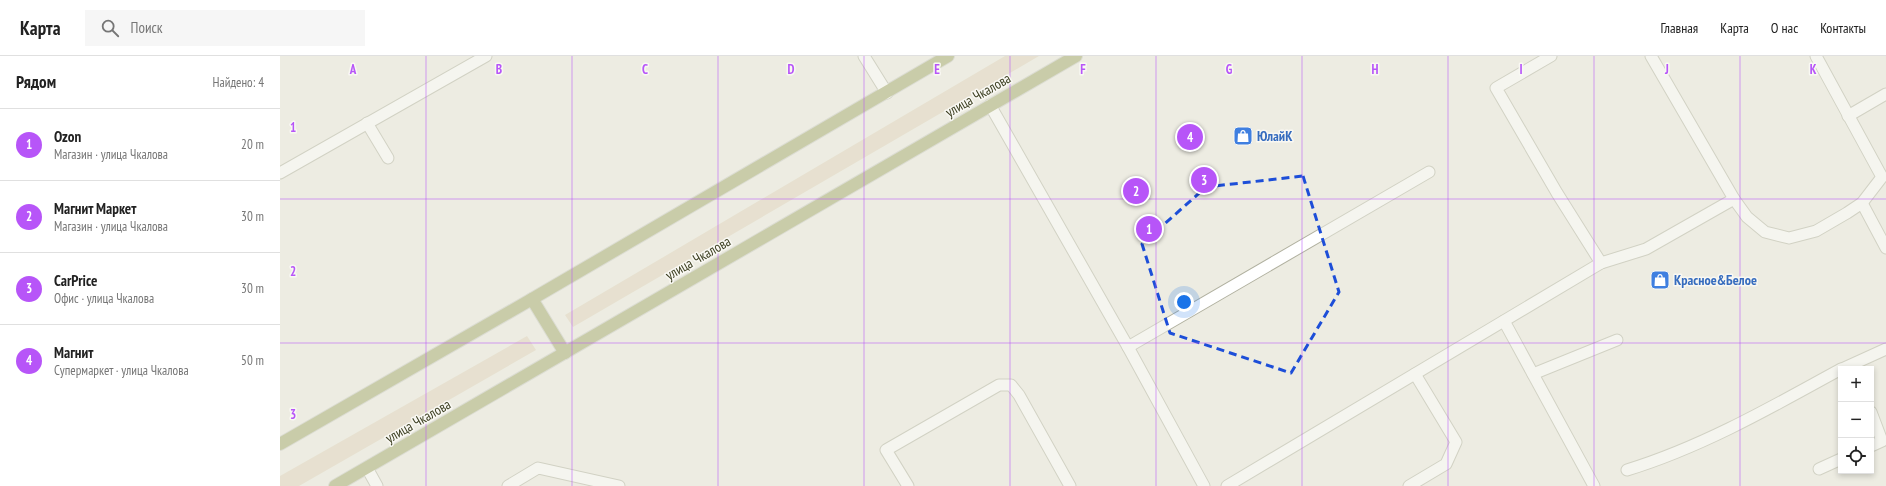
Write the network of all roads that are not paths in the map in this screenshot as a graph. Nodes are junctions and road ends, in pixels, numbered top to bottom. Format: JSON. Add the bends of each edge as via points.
{"nodes":[{"id":1,"x":486,"y":56,"type":"edge"},
{"id":2,"x":864,"y":56,"type":"edge"},
{"id":3,"x":948,"y":56,"type":"edge"},
{"id":4,"x":1076,"y":56,"type":"edge"},
{"id":5,"x":1551,"y":56,"type":"edge"},
{"id":6,"x":1651,"y":56,"type":"edge"},
{"id":7,"x":1816,"y":56,"type":"edge"},
{"id":8,"x":887,"y":93,"type":"junction"},
{"id":9,"x":1886,"y":94,"type":"edge"},
{"id":10,"x":990,"y":105,"type":"junction"},
{"id":11,"x":1848,"y":116,"type":"junction"},
{"id":12,"x":368,"y":123,"type":"junction"},
{"id":13,"x":388,"y":158,"type":"dead end"},
{"id":14,"x":1429,"y":172,"type":"dead end"},
{"id":15,"x":280,"y":173,"type":"edge"},
{"id":16,"x":1884,"y":178,"type":"edge"},
{"id":17,"x":1734,"y":199,"type":"junction"},
{"id":18,"x":1862,"y":203,"type":"junction"},
{"id":19,"x":1886,"y":248,"type":"edge"},
{"id":20,"x":1601,"y":263,"type":"junction"},
{"id":21,"x":532,"y":299,"type":"junction"},
{"id":22,"x":1504,"y":321,"type":"junction"},
{"id":23,"x":1617,"y":340,"type":"dead end"},
{"id":24,"x":1128,"y":347,"type":"junction"},
{"id":25,"x":1886,"y":349,"type":"edge"},
{"id":26,"x":566,"y":353,"type":"junction"},
{"id":27,"x":1853,"y":366,"type":"edge"},
{"id":28,"x":1838,"y":371,"type":"edge"},
{"id":29,"x":1415,"y":374,"type":"junction"},
{"id":30,"x":1533,"y":374,"type":"junction"},
{"id":31,"x":1874,"y":420,"type":"edge"},
{"id":32,"x":280,"y":444,"type":"edge"},
{"id":33,"x":1874,"y":445,"type":"edge"},
{"id":34,"x":1838,"y":460,"type":"edge"},
{"id":35,"x":367,"y":468,"type":"junction"},
{"id":36,"x":1820,"y":469,"type":"dead end"},
{"id":37,"x":1627,"y":470,"type":"dead end"},
{"id":38,"x":335,"y":486,"type":"edge"},
{"id":39,"x":377,"y":486,"type":"edge"},
{"id":40,"x":508,"y":486,"type":"edge"},
{"id":41,"x":619,"y":486,"type":"edge"},
{"id":42,"x":908,"y":486,"type":"edge"},
{"id":43,"x":1070,"y":486,"type":"edge"},
{"id":44,"x":1204,"y":486,"type":"edge"},
{"id":45,"x":1227,"y":486,"type":"edge"},
{"id":46,"x":1409,"y":486,"type":"edge"},
{"id":47,"x":1594,"y":486,"type":"edge"}],
"edges":[{"from":1,"to":12,"type":"lane"},
{"from":2,"to":8,"type":"lane"},
{"from":3,"to":8,"type":"main road"},
{"from":4,"to":10,"type":"main road","name":"улица Чкалова"},
{"from":5,"to":20,"type":"lane","via":[[1496,88]]},
{"from":6,"to":17,"type":"lane"},
{"from":7,"to":11,"type":"lane"},
{"from":8,"to":21,"type":"main road"},
{"from":9,"to":11,"type":"lane"},
{"from":10,"to":24,"type":"lane"},
{"from":10,"to":26,"type":"main road","name":"улица Чкалова"},
{"from":11,"to":16,"type":"lane"},
{"from":12,"to":13,"type":"lane"},
{"from":12,"to":15,"type":"lane"},
{"from":14,"to":24,"type":"lane"},
{"from":16,"to":18,"type":"lane"},
{"from":17,"to":18,"type":"lane","via":[[1747,216],[1765,232],[1789,238],[1816,231]]},
{"from":17,"to":20,"type":"lane","via":[[1646,249]]},
{"from":18,"to":19,"type":"lane"},
{"from":20,"to":22,"type":"lane"},
{"from":21,"to":26,"type":"main road"},
{"from":21,"to":32,"type":"main road"},
{"from":22,"to":29,"type":"lane"},
{"from":22,"to":30,"type":"lane"},
{"from":23,"to":30,"type":"lane"},
{"from":24,"to":44,"type":"lane"},
{"from":25,"to":27,"type":"lane"},
{"from":26,"to":35,"type":"main road","name":"улица Чкалова"},
{"from":28,"to":37,"type":"lane","via":[[1749,420]]},
{"from":29,"to":45,"type":"lane"},
{"from":29,"to":46,"type":"lane","via":[[1456,442],[1446,464]]},
{"from":30,"to":47,"type":"lane"},
{"from":31,"to":33,"type":"lane","via":[[1882,441]]},
{"from":34,"to":36,"type":"lane"},
{"from":35,"to":38,"type":"main road","name":"улица Чкалова"},
{"from":35,"to":39,"type":"lane"},
{"from":40,"to":41,"type":"lane","via":[[538,468]]},
{"from":42,"to":43,"type":"lane","via":[[886,450],[999,385],[1011,385]]}]}
